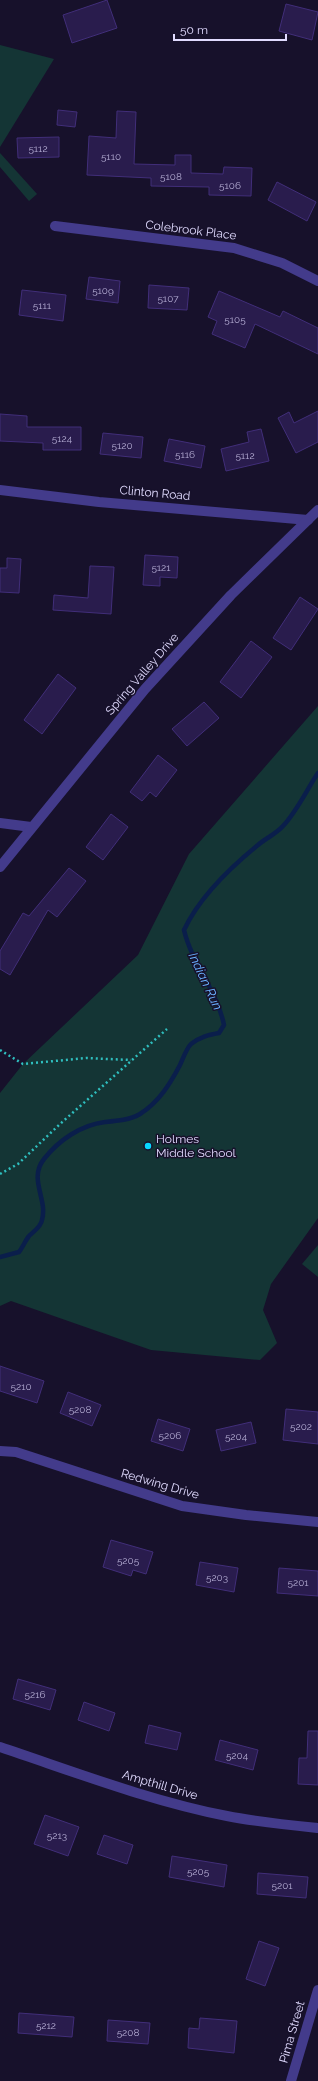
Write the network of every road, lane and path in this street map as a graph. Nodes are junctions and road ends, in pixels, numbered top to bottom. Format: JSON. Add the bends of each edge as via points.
{"nodes":[{"id":1,"x":55,"y":226,"type":"dead end"},
{"id":2,"x":318,"y":281,"type":"edge"},
{"id":3,"x":0,"y":490,"type":"edge"},
{"id":4,"x":318,"y":510,"type":"edge"},
{"id":5,"x":308,"y":520,"type":"junction"},
{"id":6,"x":0,"y":823,"type":"edge"},
{"id":7,"x":31,"y":827,"type":"junction"},
{"id":8,"x":0,"y":867,"type":"edge"},
{"id":9,"x":167,"y":1029,"type":"dead end"},
{"id":10,"x":0,"y":1050,"type":"edge"},
{"id":11,"x":131,"y":1060,"type":"junction"},
{"id":12,"x":0,"y":1174,"type":"edge"},
{"id":13,"x":0,"y":1451,"type":"edge"},
{"id":14,"x":318,"y":1522,"type":"edge"},
{"id":15,"x":0,"y":1747,"type":"edge"},
{"id":16,"x":318,"y":1828,"type":"edge"},
{"id":17,"x":318,"y":1990,"type":"edge"},
{"id":18,"x":291,"y":2081,"type":"edge"}],
"edges":[{"from":1,"to":2,"type":"street","name":"Colebrook Place","via":[[234,248],[262,255]]},
{"from":3,"to":5,"type":"street","name":"Clinton Road","via":[[99,502]]},
{"from":4,"to":5,"type":"street","name":"Spring Valley Drive"},
{"from":5,"to":7,"type":"street","name":"Spring Valley Drive","via":[[193,634],[145,688]]},
{"from":6,"to":7,"type":"street"},
{"from":7,"to":8,"type":"street","name":"Spring Valley Drive"},
{"from":9,"to":11,"type":"path"},
{"from":10,"to":11,"type":"path","via":[[23,1064],[86,1058]]},
{"from":11,"to":12,"type":"path","via":[[18,1164]]},
{"from":13,"to":14,"type":"street","name":"Redwing Drive","via":[[16,1452],[182,1506]]},
{"from":15,"to":16,"type":"street","name":"Ampthill Drive","via":[[188,1807],[228,1816]]},
{"from":17,"to":18,"type":"street","name":"Pima Street"}]}
